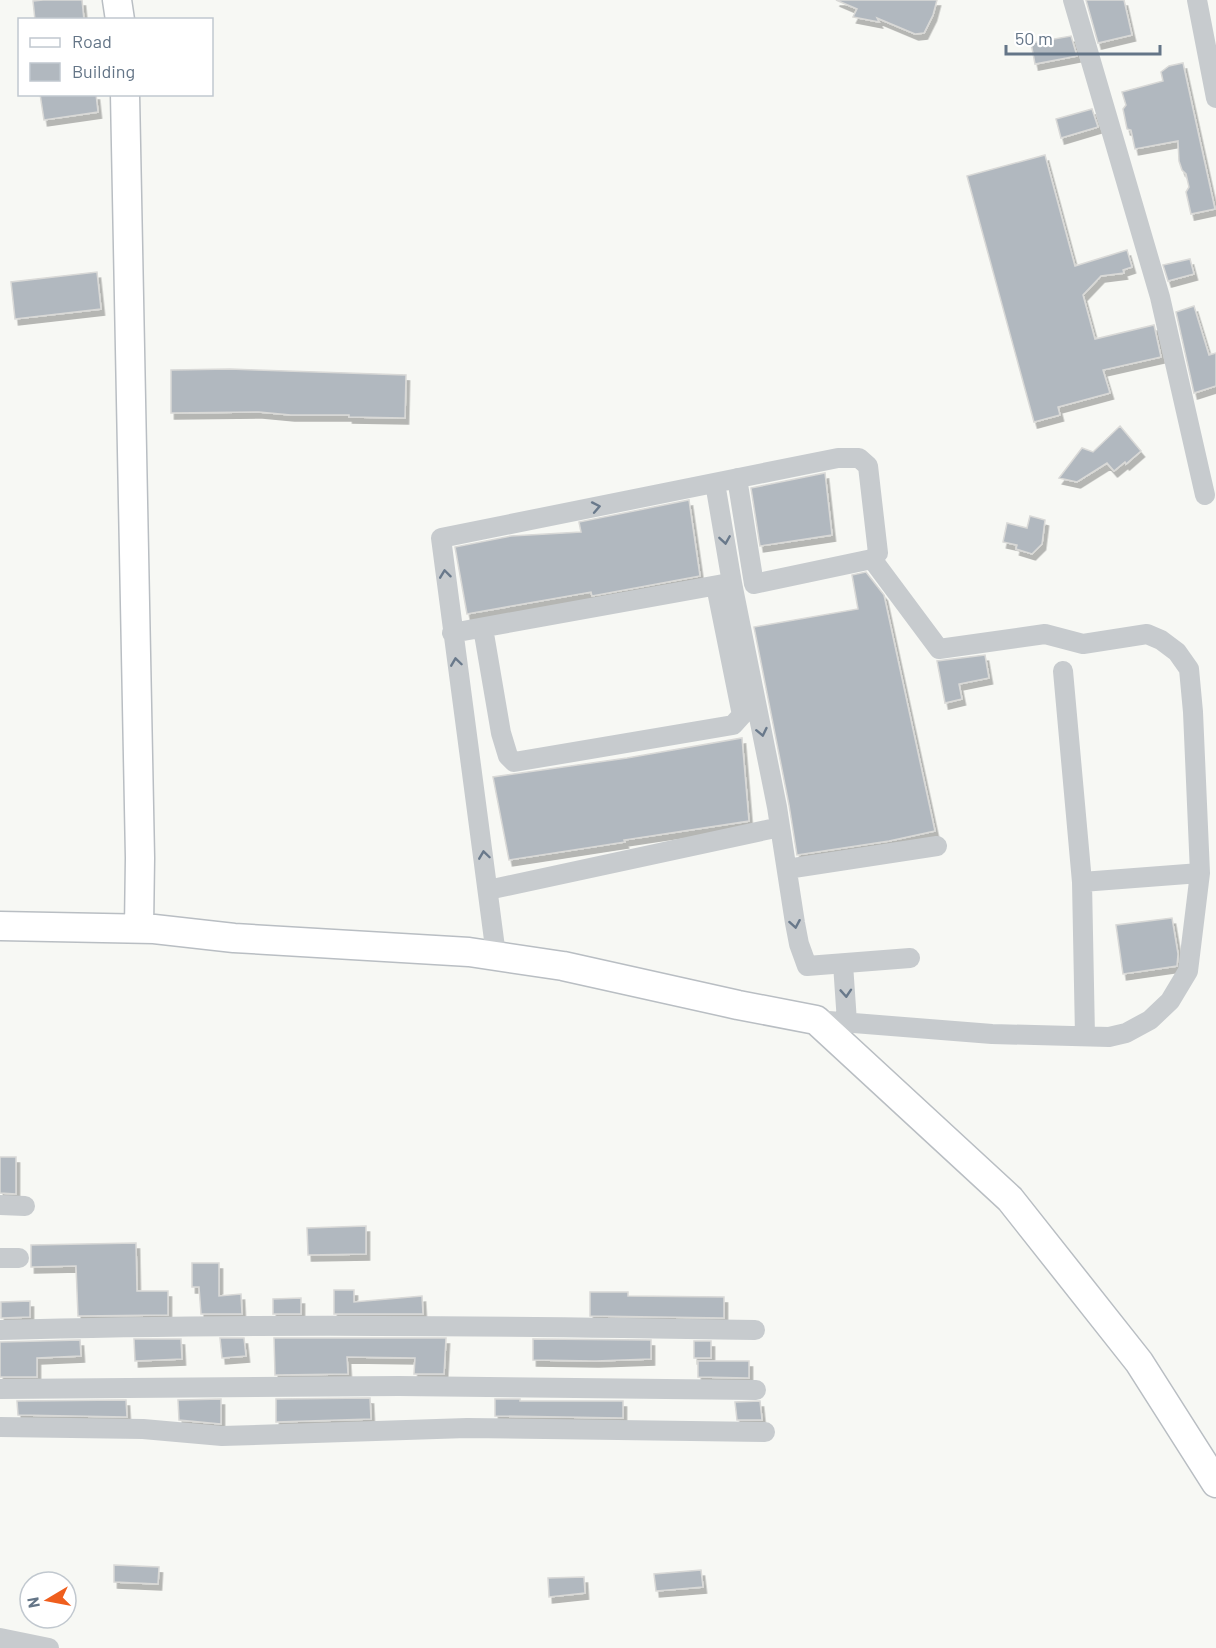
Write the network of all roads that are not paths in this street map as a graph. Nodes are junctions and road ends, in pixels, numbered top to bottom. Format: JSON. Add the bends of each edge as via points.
{"nodes":[{"id":1,"x":117,"y":0,"type":"edge"},
{"id":2,"x":1073,"y":0,"type":"edge"},
{"id":3,"x":1197,"y":0,"type":"edge"},
{"id":4,"x":120,"y":18,"type":"edge"},
{"id":5,"x":125,"y":96,"type":"edge"},
{"id":6,"x":1216,"y":98,"type":"edge"},
{"id":7,"x":737,"y":478,"type":"junction"},
{"id":8,"x":716,"y":483,"type":"junction"},
{"id":9,"x":1205,"y":495,"type":"dead end"},
{"id":10,"x":872,"y":559,"type":"junction"},
{"id":11,"x":724,"y":584,"type":"junction"},
{"id":12,"x":483,"y":628,"type":"junction"},
{"id":13,"x":452,"y":633,"type":"junction"},
{"id":14,"x":1063,"y":671,"type":"dead end"},
{"id":15,"x":780,"y":827,"type":"junction"},
{"id":16,"x":937,"y":846,"type":"dead end"},
{"id":17,"x":787,"y":869,"type":"junction"},
{"id":18,"x":1200,"y":873,"type":"junction"},
{"id":19,"x":1082,"y":882,"type":"junction"},
{"id":20,"x":488,"y":890,"type":"junction"},
{"id":21,"x":0,"y":926,"type":"edge"},
{"id":22,"x":139,"y":928,"type":"junction"},
{"id":23,"x":496,"y":955,"type":"junction"},
{"id":24,"x":910,"y":958,"type":"dead end"},
{"id":25,"x":843,"y":964,"type":"junction"},
{"id":26,"x":816,"y":1020,"type":"junction"},
{"id":27,"x":847,"y":1022,"type":"junction"},
{"id":28,"x":1085,"y":1036,"type":"junction"},
{"id":29,"x":0,"y":1206,"type":"edge"},
{"id":30,"x":25,"y":1206,"type":"dead end"},
{"id":31,"x":0,"y":1330,"type":"edge"},
{"id":32,"x":755,"y":1330,"type":"dead end"},
{"id":33,"x":0,"y":1389,"type":"edge"},
{"id":34,"x":756,"y":1390,"type":"dead end"},
{"id":35,"x":0,"y":1427,"type":"edge"},
{"id":36,"x":765,"y":1432,"type":"dead end"},
{"id":37,"x":1216,"y":1483,"type":"edge"},
{"id":38,"x":0,"y":1638,"type":"edge"},
{"id":39,"x":49,"y":1648,"type":"edge"}],
"edges":[{"from":1,"to":4,"type":"street"},
{"from":2,"to":9,"type":"street","via":[[1160,297]]},
{"from":3,"to":6,"type":"street"},
{"from":5,"to":22,"type":"street"},
{"from":7,"to":8,"type":"street"},
{"from":7,"to":10,"type":"street","via":[[754,584]]},
{"from":7,"to":10,"type":"street","via":[[838,458],[859,458],[868,466],[878,543],[878,553]]},
{"from":8,"to":11,"type":"street","one_way":true},
{"from":13,"to":8,"type":"street","one_way":true,"via":[[441,538]]},
{"from":10,"to":18,"type":"street","via":[[939,649],[1045,634],[1083,644],[1147,634],[1177,652],[1189,669]]},
{"from":11,"to":12,"type":"street"},
{"from":11,"to":12,"type":"street","via":[[742,715],[733,724],[514,762],[508,756],[501,733]]},
{"from":11,"to":15,"type":"street","one_way":true},
{"from":12,"to":13,"type":"street"},
{"from":20,"to":13,"type":"street","one_way":true},
{"from":14,"to":19,"type":"street"},
{"from":15,"to":17,"type":"street"},
{"from":15,"to":20,"type":"street"},
{"from":16,"to":17,"type":"street"},
{"from":17,"to":25,"type":"street","one_way":true,"via":[[799,944],[807,966]]},
{"from":18,"to":19,"type":"street"},
{"from":18,"to":28,"type":"street","via":[[1188,971],[1170,1001],[1150,1020],[1126,1033]]},
{"from":19,"to":28,"type":"street"},
{"from":20,"to":23,"type":"street"},
{"from":21,"to":22,"type":"street"},
{"from":22,"to":23,"type":"street"},
{"from":23,"to":26,"type":"street"},
{"from":24,"to":25,"type":"street"},
{"from":25,"to":27,"type":"street","one_way":true},
{"from":26,"to":27,"type":"street"},
{"from":26,"to":37,"type":"street","via":[[1010,1199],[1139,1362]]},
{"from":27,"to":28,"type":"street","via":[[992,1035]]},
{"from":29,"to":30,"type":"street"},
{"from":31,"to":32,"type":"street","via":[[174,1325]]},
{"from":33,"to":34,"type":"street","via":[[411,1386]]},
{"from":35,"to":36,"type":"street","via":[[143,1429],[222,1436],[467,1428]]},
{"from":38,"to":39,"type":"street"}]}
